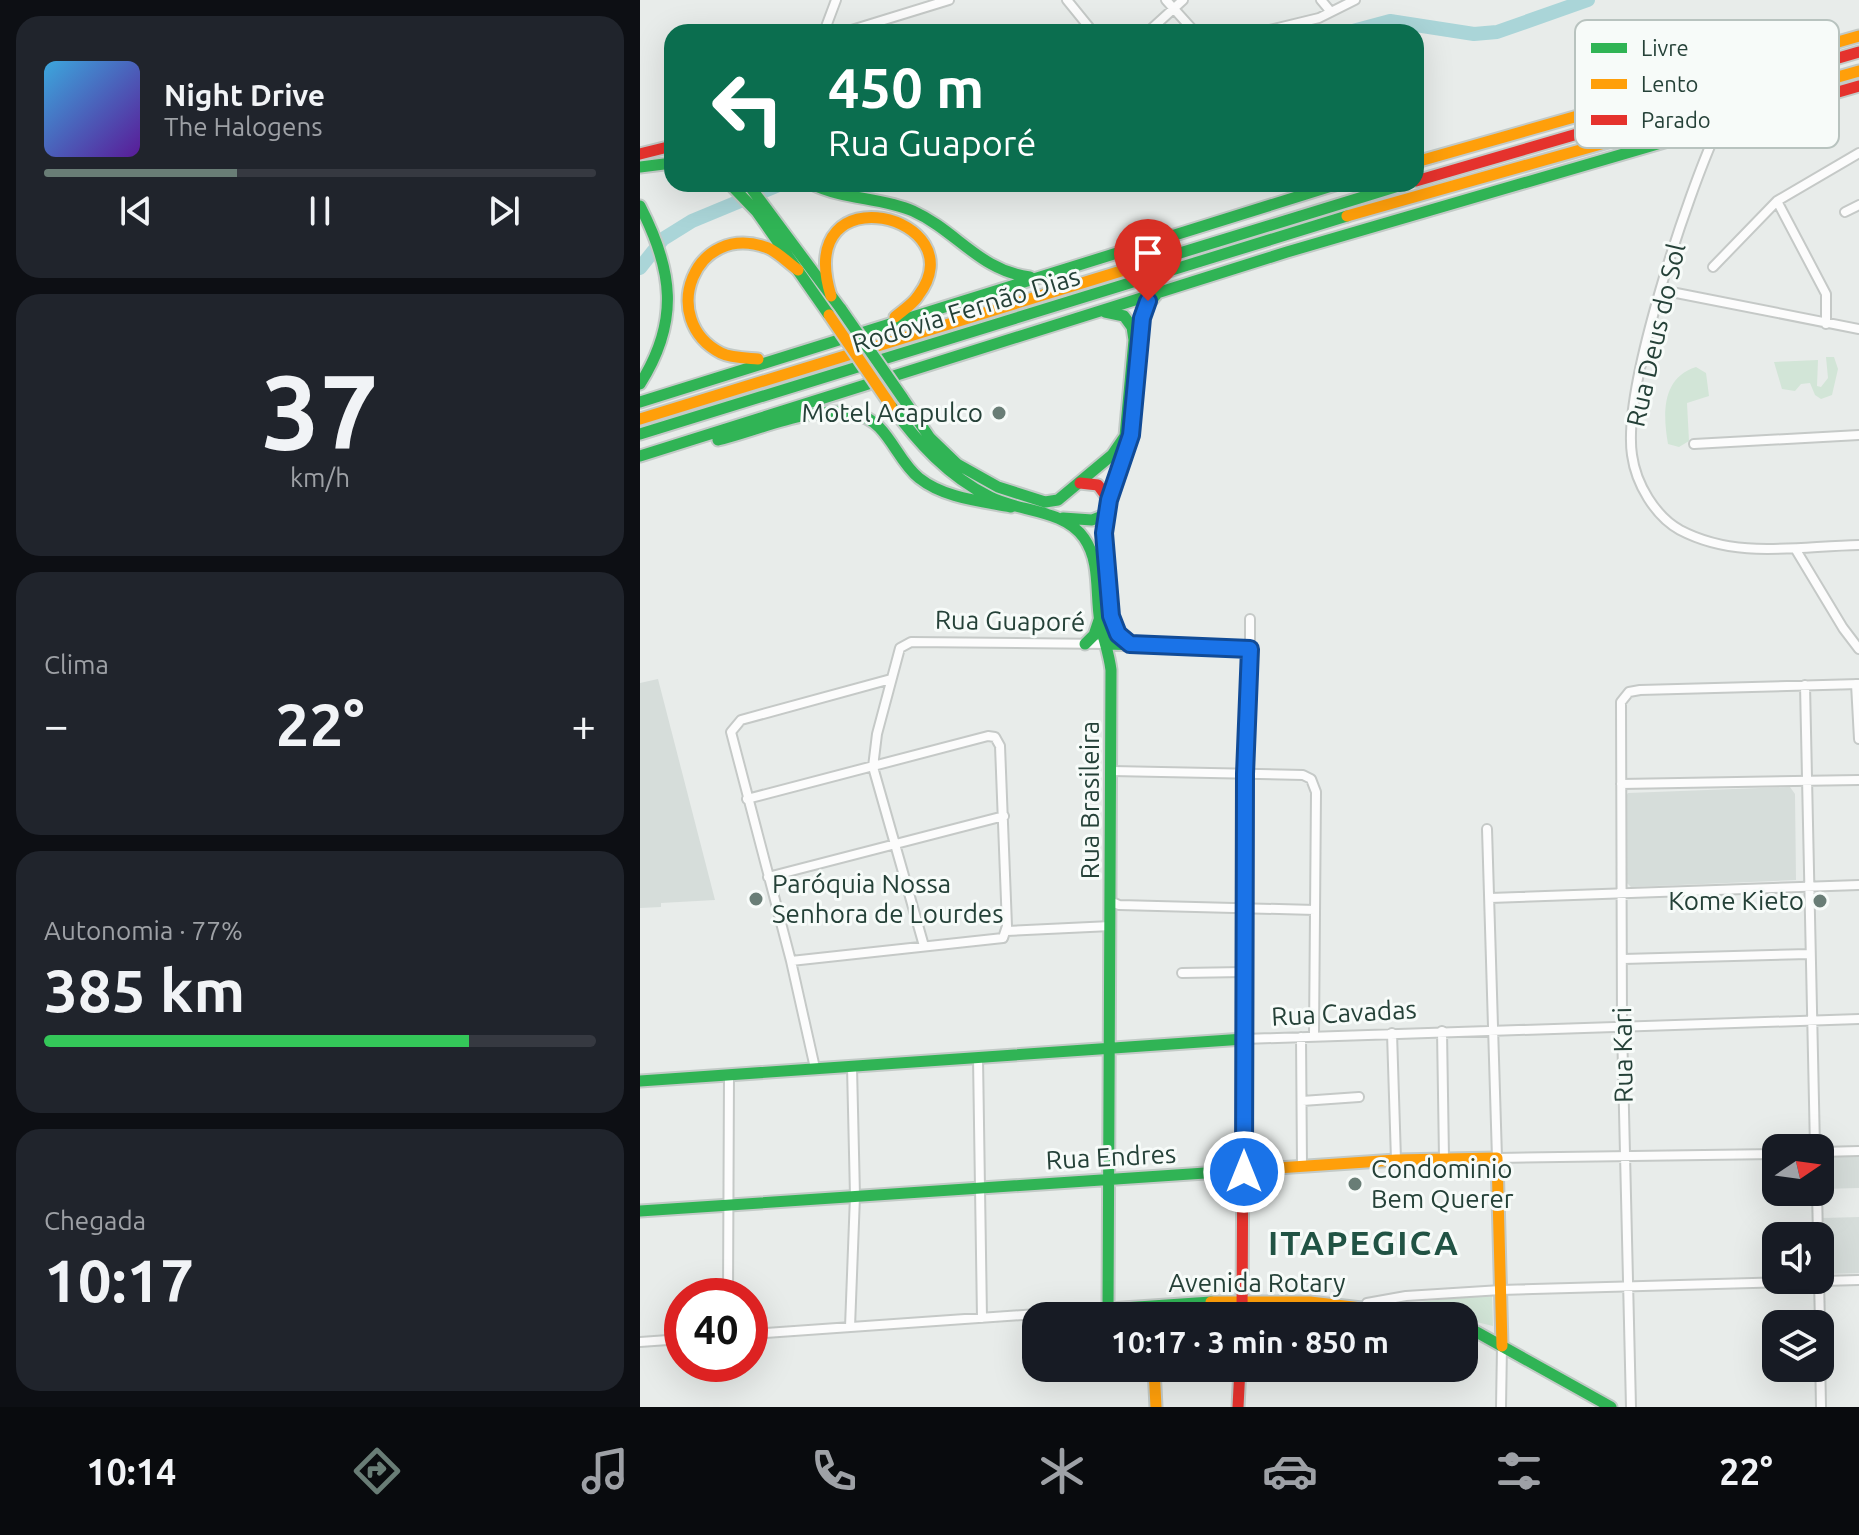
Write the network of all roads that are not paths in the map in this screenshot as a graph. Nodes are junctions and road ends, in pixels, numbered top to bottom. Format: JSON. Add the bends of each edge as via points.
{"nodes":[{"id":1,"x":836,"y":0,"type":"edge"},
{"id":2,"x":949,"y":0,"type":"edge"},
{"id":3,"x":1067,"y":0,"type":"edge"},
{"id":4,"x":1166,"y":0,"type":"edge"},
{"id":5,"x":1183,"y":0,"type":"edge"},
{"id":6,"x":1321,"y":0,"type":"edge"},
{"id":7,"x":1355,"y":0,"type":"edge"},
{"id":8,"x":1173,"y":9,"type":"junction"},
{"id":9,"x":1331,"y":12,"type":"junction"},
{"id":10,"x":827,"y":24,"type":"edge"},
{"id":11,"x":871,"y":24,"type":"edge"},
{"id":12,"x":1086,"y":24,"type":"edge"},
{"id":13,"x":1157,"y":24,"type":"edge"},
{"id":14,"x":1187,"y":24,"type":"edge"},
{"id":15,"x":1289,"y":24,"type":"edge"},
{"id":16,"x":1859,"y":36,"type":"edge"},
{"id":17,"x":1839,"y":42,"type":"edge"},
{"id":18,"x":1859,"y":52,"type":"edge"},
{"id":19,"x":1839,"y":58,"type":"edge"},
{"id":20,"x":1859,"y":71,"type":"edge"},
{"id":21,"x":1839,"y":77,"type":"edge"},
{"id":22,"x":1859,"y":86,"type":"edge"},
{"id":23,"x":1839,"y":92,"type":"edge"},
{"id":24,"x":1575,"y":117,"type":"edge"},
{"id":25,"x":1575,"y":135,"type":"edge"},
{"id":26,"x":664,"y":148,"type":"edge"},
{"id":27,"x":1587,"y":148,"type":"edge"},
{"id":28,"x":1647,"y":148,"type":"edge"},
{"id":29,"x":1704,"y":148,"type":"edge"},
{"id":30,"x":1709,"y":148,"type":"edge"},
{"id":31,"x":1707,"y":152,"type":"junction"},
{"id":32,"x":1859,"y":153,"type":"edge"},
{"id":33,"x":640,"y":154,"type":"edge"},
{"id":34,"x":664,"y":154,"type":"edge"},
{"id":35,"x":1424,"y":160,"type":"edge"},
{"id":36,"x":664,"y":164,"type":"edge"},
{"id":37,"x":640,"y":167,"type":"edge"},
{"id":38,"x":1424,"y":179,"type":"edge"},
{"id":39,"x":746,"y":192,"type":"edge"},
{"id":40,"x":837,"y":192,"type":"edge"},
{"id":41,"x":1310,"y":192,"type":"edge"},
{"id":42,"x":1379,"y":192,"type":"edge"},
{"id":43,"x":1306,"y":193,"type":"junction"},
{"id":44,"x":1777,"y":201,"type":"junction"},
{"id":45,"x":1859,"y":205,"type":"edge"},
{"id":46,"x":640,"y":206,"type":"edge"},
{"id":47,"x":763,"y":211,"type":"junction"},
{"id":48,"x":1845,"y":212,"type":"dead end"},
{"id":49,"x":1253,"y":230,"type":"junction"},
{"id":50,"x":1713,"y":267,"type":"dead end"},
{"id":51,"x":798,"y":270,"type":"junction"},
{"id":52,"x":1043,"y":276,"type":"junction"},
{"id":53,"x":1117,"y":287,"type":"junction"},
{"id":54,"x":1167,"y":289,"type":"junction"},
{"id":55,"x":1661,"y":290,"type":"junction"},
{"id":56,"x":831,"y":296,"type":"junction"},
{"id":57,"x":1085,"y":315,"type":"junction"},
{"id":58,"x":1826,"y":324,"type":"junction"},
{"id":59,"x":881,"y":327,"type":"junction"},
{"id":60,"x":1859,"y":329,"type":"edge"},
{"id":61,"x":1023,"y":333,"type":"junction"},
{"id":62,"x":786,"y":356,"type":"junction"},
{"id":63,"x":640,"y":384,"type":"edge"},
{"id":64,"x":640,"y":402,"type":"edge"},
{"id":65,"x":640,"y":419,"type":"edge"},
{"id":66,"x":640,"y":434,"type":"edge"},
{"id":67,"x":1859,"y":435,"type":"edge"},
{"id":68,"x":679,"y":444,"type":"junction"},
{"id":69,"x":1694,"y":444,"type":"dead end"},
{"id":70,"x":640,"y":456,"type":"edge"},
{"id":71,"x":1079,"y":483,"type":"junction"},
{"id":72,"x":1109,"y":500,"type":"junction"},
{"id":73,"x":1011,"y":507,"type":"junction"},
{"id":74,"x":1107,"y":514,"type":"junction"},
{"id":75,"x":1062,"y":518,"type":"junction"},
{"id":76,"x":1859,"y":545,"type":"edge"},
{"id":77,"x":1796,"y":550,"type":"junction"},
{"id":78,"x":1099,"y":619,"type":"junction"},
{"id":79,"x":1250,"y":619,"type":"dead end"},
{"id":80,"x":1085,"y":644,"type":"junction"},
{"id":81,"x":1108,"y":644,"type":"junction"},
{"id":82,"x":1130,"y":644,"type":"junction"},
{"id":83,"x":1250,"y":649,"type":"junction"},
{"id":84,"x":1859,"y":649,"type":"edge"},
{"id":85,"x":891,"y":679,"type":"junction"},
{"id":86,"x":1857,"y":684,"type":"edge"},
{"id":87,"x":1805,"y":685,"type":"junction"},
{"id":88,"x":1859,"y":739,"type":"edge"},
{"id":89,"x":873,"y":767,"type":"junction"},
{"id":90,"x":1112,"y":771,"type":"junction"},
{"id":91,"x":1245,"y":774,"type":"junction"},
{"id":92,"x":1859,"y":780,"type":"edge"},
{"id":93,"x":1807,"y":782,"type":"junction"},
{"id":94,"x":1621,"y":784,"type":"junction"},
{"id":95,"x":747,"y":799,"type":"junction"},
{"id":96,"x":1004,"y":816,"type":"junction"},
{"id":97,"x":1487,"y":829,"type":"dead end"},
{"id":98,"x":898,"y":845,"type":"junction"},
{"id":99,"x":768,"y":877,"type":"junction"},
{"id":100,"x":1859,"y":885,"type":"edge"},
{"id":101,"x":1807,"y":886,"type":"junction"},
{"id":102,"x":1622,"y":893,"type":"junction"},
{"id":103,"x":1490,"y":898,"type":"junction"},
{"id":104,"x":1112,"y":902,"type":"junction"},
{"id":105,"x":1244,"y":907,"type":"junction"},
{"id":106,"x":1315,"y":910,"type":"junction"},
{"id":107,"x":1111,"y":926,"type":"junction"},
{"id":108,"x":1007,"y":931,"type":"junction"},
{"id":109,"x":924,"y":946,"type":"junction"},
{"id":110,"x":1809,"y":954,"type":"junction"},
{"id":111,"x":1623,"y":959,"type":"junction"},
{"id":112,"x":791,"y":961,"type":"junction"},
{"id":113,"x":1244,"y":972,"type":"junction"},
{"id":114,"x":1182,"y":973,"type":"dead end"},
{"id":115,"x":1859,"y":1019,"type":"edge"},
{"id":116,"x":1811,"y":1020,"type":"junction"},
{"id":117,"x":1622,"y":1027,"type":"junction"},
{"id":118,"x":1493,"y":1028,"type":"junction"},
{"id":119,"x":1442,"y":1031,"type":"junction"},
{"id":120,"x":1392,"y":1033,"type":"junction"},
{"id":121,"x":1314,"y":1035,"type":"junction"},
{"id":122,"x":1301,"y":1037,"type":"junction"},
{"id":123,"x":1244,"y":1039,"type":"junction"},
{"id":124,"x":1109,"y":1048,"type":"junction"},
{"id":125,"x":978,"y":1058,"type":"junction"},
{"id":126,"x":852,"y":1067,"type":"junction"},
{"id":127,"x":815,"y":1068,"type":"junction"},
{"id":128,"x":729,"y":1075,"type":"junction"},
{"id":129,"x":640,"y":1081,"type":"edge"},
{"id":130,"x":1359,"y":1097,"type":"dead end"},
{"id":131,"x":1302,"y":1101,"type":"junction"},
{"id":132,"x":1815,"y":1134,"type":"edge"},
{"id":133,"x":1859,"y":1151,"type":"edge"},
{"id":134,"x":1834,"y":1152,"type":"edge"},
{"id":135,"x":1762,"y":1154,"type":"edge"},
{"id":136,"x":1625,"y":1157,"type":"junction"},
{"id":137,"x":1444,"y":1158,"type":"junction"},
{"id":138,"x":1497,"y":1158,"type":"junction"},
{"id":139,"x":1396,"y":1160,"type":"junction"},
{"id":140,"x":1302,"y":1166,"type":"junction"},
{"id":141,"x":1244,"y":1172,"type":"junction"},
{"id":142,"x":1108,"y":1179,"type":"junction"},
{"id":143,"x":977,"y":1188,"type":"junction"},
{"id":144,"x":855,"y":1196,"type":"junction"},
{"id":145,"x":730,"y":1205,"type":"junction"},
{"id":146,"x":640,"y":1211,"type":"edge"},
{"id":147,"x":728,"y":1278,"type":"edge"},
{"id":148,"x":1859,"y":1280,"type":"edge"},
{"id":149,"x":1834,"y":1281,"type":"edge"},
{"id":150,"x":1762,"y":1283,"type":"edge"},
{"id":151,"x":1630,"y":1287,"type":"junction"},
{"id":152,"x":1501,"y":1290,"type":"junction"},
{"id":153,"x":1406,"y":1296,"type":"junction"},
{"id":154,"x":1243,"y":1300,"type":"junction"},
{"id":155,"x":1108,"y":1302,"type":"edge"},
{"id":156,"x":1226,"y":1302,"type":"edge"},
{"id":157,"x":1280,"y":1302,"type":"edge"},
{"id":158,"x":1375,"y":1302,"type":"edge"},
{"id":159,"x":1406,"y":1302,"type":"edge"},
{"id":160,"x":1022,"y":1315,"type":"edge"},
{"id":161,"x":982,"y":1318,"type":"junction"},
{"id":162,"x":850,"y":1327,"type":"junction"},
{"id":163,"x":768,"y":1333,"type":"edge"},
{"id":164,"x":1478,"y":1333,"type":"edge"},
{"id":165,"x":664,"y":1340,"type":"edge"},
{"id":166,"x":640,"y":1342,"type":"edge"},
{"id":167,"x":1502,"y":1346,"type":"junction"},
{"id":168,"x":1155,"y":1382,"type":"edge"},
{"id":169,"x":1239,"y":1382,"type":"edge"},
{"id":170,"x":1821,"y":1382,"type":"edge"},
{"id":171,"x":1156,"y":1407,"type":"edge"},
{"id":172,"x":1238,"y":1407,"type":"edge"},
{"id":173,"x":1501,"y":1407,"type":"edge"},
{"id":174,"x":1611,"y":1407,"type":"edge"},
{"id":175,"x":1631,"y":1407,"type":"edge"},
{"id":176,"x":1821,"y":1407,"type":"edge"}],
"edges":[{"from":1,"to":10,"type":"street"},
{"from":2,"to":11,"type":"street"},
{"from":3,"to":12,"type":"street"},
{"from":4,"to":8,"type":"street"},
{"from":5,"to":8,"type":"street"},
{"from":6,"to":9,"type":"street"},
{"from":7,"to":9,"type":"street"},
{"from":8,"to":13,"type":"street"},
{"from":8,"to":14,"type":"street"},
{"from":9,"to":15,"type":"street"},
{"from":16,"to":17,"type":"main road"},
{"from":18,"to":19,"type":"main road"},
{"from":20,"to":21,"type":"main road","name":"Rodovia Fernão Dias"},
{"from":22,"to":23,"type":"main road"},
{"from":24,"to":35,"type":"main road"},
{"from":25,"to":38,"type":"main road"},
{"from":26,"to":33,"type":"main road"},
{"from":27,"to":53,"type":"main road","name":"Rodovia Fernão Dias"},
{"from":28,"to":54,"type":"main road"},
{"from":29,"to":31,"type":"street"},
{"from":30,"to":31,"type":"street","name":"Rua Deus do Sol"},
{"from":31,"to":55,"type":"street","name":"Rua Deus do Sol"},
{"from":32,"to":44,"type":"street"},
{"from":33,"to":34,"type":"main road"},
{"from":36,"to":37,"type":"main road"},
{"from":39,"to":47,"type":"main road"},
{"from":40,"to":52,"type":"main road","via":[[910,209],[996,270],[1018,277]]},
{"from":41,"to":43,"type":"main road"},
{"from":42,"to":49,"type":"main road","name":"Rodovia Fernão Dias"},
{"from":43,"to":49,"type":"main road"},
{"from":43,"to":52,"type":"main road"},
{"from":44,"to":50,"type":"street"},
{"from":44,"to":58,"type":"street","via":[[1826,294]]},
{"from":45,"to":48,"type":"street"},
{"from":46,"to":63,"type":"main road","via":[[665,264],[671,303],[667,330]]},
{"from":47,"to":51,"type":"main road"},
{"from":47,"to":56,"type":"main road"},
{"from":49,"to":65,"type":"main road","name":"Rodovia Fernão Dias"},
{"from":51,"to":62,"type":"main road","via":[[766,248],[727,245],[704,258],[687,289],[688,313],[707,344],[734,358]]},
{"from":51,"to":73,"type":"main road","bridge":true,"via":[[931,459]]},
{"from":52,"to":59,"type":"main road"},
{"from":53,"to":61,"type":"main road"},
{"from":53,"to":66,"type":"main road","name":"Rodovia Fernão Dias"},
{"from":54,"to":57,"type":"main road"},
{"from":54,"to":72,"type":"main road","via":[[1144,309],[1130,445]]},
{"from":55,"to":58,"type":"street"},
{"from":55,"to":77,"type":"street","name":"Rua Deus do Sol","via":[[1631,434],[1632,456],[1647,495],[1677,528],[1702,540],[1727,547]]},
{"from":56,"to":59,"type":"main road","via":[[822,264],[835,234],[865,217],[901,222],[922,241],[930,271],[918,300]]},
{"from":56,"to":71,"type":"main road","bridge":true,"via":[[937,446],[980,479],[1045,502],[1058,500]]},
{"from":57,"to":61,"type":"main road"},
{"from":57,"to":71,"type":"main road","via":[[1121,313],[1134,340],[1123,440]]},
{"from":58,"to":60,"type":"street"},
{"from":59,"to":62,"type":"main road"},
{"from":61,"to":68,"type":"main road"},
{"from":62,"to":64,"type":"main road"},
{"from":67,"to":69,"type":"street"},
{"from":68,"to":70,"type":"main road"},
{"from":68,"to":73,"type":"main road","via":[[834,413],[859,414],[879,425],[910,470],[930,485]]},
{"from":71,"to":72,"type":"main road","via":[[1098,485]]},
{"from":72,"to":74,"type":"main road"},
{"from":73,"to":75,"type":"main road"},
{"from":74,"to":75,"type":"main road","via":[[1092,520]]},
{"from":74,"to":82,"type":"main road","via":[[1111,616],[1118,634]]},
{"from":75,"to":78,"type":"main road","name":"Rua Brasileira","via":[[1089,546],[1096,567]]},
{"from":76,"to":77,"type":"street","name":"Rua Deus do Sol"},
{"from":77,"to":84,"type":"street"},
{"from":78,"to":80,"type":"main road"},
{"from":78,"to":81,"type":"main road","name":"Rua Brasileira"},
{"from":79,"to":83,"type":"street"},
{"from":80,"to":81,"type":"street","name":"Rua Guaporé"},
{"from":80,"to":85,"type":"street","name":"Rua Guaporé","via":[[909,642],[900,648]]},
{"from":81,"to":82,"type":"main road","name":"Rua Guaporé"},
{"from":81,"to":90,"type":"main road","name":"Rua Brasileira"},
{"from":82,"to":83,"type":"main road","name":"Rua Guaporé"},
{"from":83,"to":91,"type":"main road"},
{"from":85,"to":89,"type":"street"},
{"from":85,"to":95,"type":"street","via":[[741,720],[731,732]]},
{"from":86,"to":87,"type":"street"},
{"from":86,"to":88,"type":"street"},
{"from":87,"to":93,"type":"street"},
{"from":87,"to":94,"type":"street","name":"Rua Kari","via":[[1629,692],[1621,702]]},
{"from":89,"to":95,"type":"street"},
{"from":89,"to":96,"type":"street","via":[[995,737]]},
{"from":89,"to":98,"type":"street"},
{"from":90,"to":91,"type":"street"},
{"from":90,"to":104,"type":"main road","name":"Rua Brasileira"},
{"from":91,"to":105,"type":"main road"},
{"from":91,"to":106,"type":"street","via":[[1311,779],[1316,792]]},
{"from":92,"to":93,"type":"street"},
{"from":93,"to":94,"type":"street"},
{"from":93,"to":101,"type":"street"},
{"from":94,"to":102,"type":"street","name":"Rua Kari"},
{"from":95,"to":99,"type":"street"},
{"from":96,"to":98,"type":"street"},
{"from":96,"to":108,"type":"street"},
{"from":97,"to":103,"type":"street"},
{"from":98,"to":99,"type":"street"},
{"from":98,"to":109,"type":"street"},
{"from":99,"to":112,"type":"street"},
{"from":100,"to":101,"type":"street"},
{"from":101,"to":102,"type":"street"},
{"from":101,"to":110,"type":"street"},
{"from":102,"to":103,"type":"street"},
{"from":102,"to":111,"type":"street","name":"Rua Kari"},
{"from":103,"to":118,"type":"street"},
{"from":104,"to":105,"type":"street"},
{"from":104,"to":107,"type":"main road","name":"Rua Brasileira"},
{"from":105,"to":106,"type":"street"},
{"from":105,"to":113,"type":"main road"},
{"from":106,"to":121,"type":"street"},
{"from":107,"to":108,"type":"street"},
{"from":107,"to":124,"type":"main road","name":"Rua Brasileira"},
{"from":108,"to":109,"type":"street","via":[[999,940]]},
{"from":109,"to":112,"type":"street"},
{"from":110,"to":111,"type":"street"},
{"from":110,"to":116,"type":"street"},
{"from":111,"to":117,"type":"street","name":"Rua Kari"},
{"from":112,"to":127,"type":"street"},
{"from":113,"to":114,"type":"street"},
{"from":113,"to":123,"type":"main road"},
{"from":115,"to":116,"type":"street","name":"Rua Cavadas"},
{"from":116,"to":117,"type":"street","name":"Rua Cavadas"},
{"from":116,"to":132,"type":"street"},
{"from":117,"to":118,"type":"street","name":"Rua Cavadas"},
{"from":117,"to":136,"type":"street","name":"Rua Kari"},
{"from":118,"to":119,"type":"street","name":"Rua Cavadas"},
{"from":118,"to":138,"type":"street"},
{"from":119,"to":120,"type":"street","name":"Rua Cavadas"},
{"from":119,"to":137,"type":"street"},
{"from":120,"to":121,"type":"street","name":"Rua Cavadas"},
{"from":120,"to":139,"type":"street"},
{"from":121,"to":122,"type":"street","name":"Rua Cavadas"},
{"from":122,"to":123,"type":"street","name":"Rua Cavadas"},
{"from":122,"to":131,"type":"street"},
{"from":123,"to":124,"type":"main road","name":"Rua Cavadas"},
{"from":123,"to":141,"type":"main road"},
{"from":124,"to":125,"type":"main road","name":"Rua Cavadas"},
{"from":124,"to":142,"type":"main road","name":"Rua Brasileira"},
{"from":125,"to":126,"type":"main road","name":"Rua Cavadas"},
{"from":125,"to":143,"type":"street"},
{"from":126,"to":127,"type":"main road","name":"Rua Cavadas"},
{"from":126,"to":144,"type":"street"},
{"from":127,"to":128,"type":"main road","name":"Rua Cavadas"},
{"from":128,"to":129,"type":"main road","name":"Rua Cavadas"},
{"from":128,"to":145,"type":"street"},
{"from":130,"to":131,"type":"street"},
{"from":131,"to":140,"type":"street"},
{"from":133,"to":134,"type":"street"},
{"from":135,"to":136,"type":"street","name":"Rua Endres"},
{"from":136,"to":138,"type":"street","name":"Rua Endres"},
{"from":136,"to":151,"type":"street","name":"Rua Kari"},
{"from":137,"to":138,"type":"main road","name":"Rua Endres"},
{"from":137,"to":139,"type":"main road","name":"Rua Endres"},
{"from":138,"to":152,"type":"main road"},
{"from":139,"to":140,"type":"main road","name":"Rua Endres"},
{"from":140,"to":141,"type":"main road","name":"Rua Endres"},
{"from":141,"to":142,"type":"main road","name":"Rua Endres"},
{"from":141,"to":154,"type":"main road"},
{"from":142,"to":143,"type":"main road","name":"Rua Endres"},
{"from":142,"to":155,"type":"main road","name":"Rua Brasileira"},
{"from":143,"to":144,"type":"main road","name":"Rua Endres"},
{"from":143,"to":161,"type":"street"},
{"from":144,"to":145,"type":"main road","name":"Rua Endres"},
{"from":144,"to":162,"type":"street"},
{"from":145,"to":146,"type":"main road","name":"Rua Endres"},
{"from":145,"to":147,"type":"street"},
{"from":148,"to":149,"type":"street","name":"Avenida Rotary"},
{"from":150,"to":151,"type":"street","name":"Avenida Rotary"},
{"from":151,"to":152,"type":"street","name":"Avenida Rotary"},
{"from":151,"to":175,"type":"street","name":"Rua Kari"},
{"from":152,"to":153,"type":"street","name":"Avenida Rotary"},
{"from":152,"to":167,"type":"main road"},
{"from":153,"to":158,"type":"street","name":"Avenida Rotary"},
{"from":153,"to":159,"type":"main road"},
{"from":154,"to":156,"type":"main road","name":"Avenida Rotary"},
{"from":154,"to":157,"type":"main road","name":"Avenida Rotary"},
{"from":160,"to":161,"type":"street","name":"Avenida Rotary"},
{"from":161,"to":162,"type":"street","name":"Avenida Rotary"},
{"from":162,"to":163,"type":"street","name":"Avenida Rotary"},
{"from":164,"to":167,"type":"main road"},
{"from":165,"to":166,"type":"street"},
{"from":167,"to":173,"type":"street"},
{"from":167,"to":174,"type":"main road"},
{"from":168,"to":171,"type":"main road"},
{"from":169,"to":172,"type":"main road"},
{"from":170,"to":176,"type":"street"}]}
